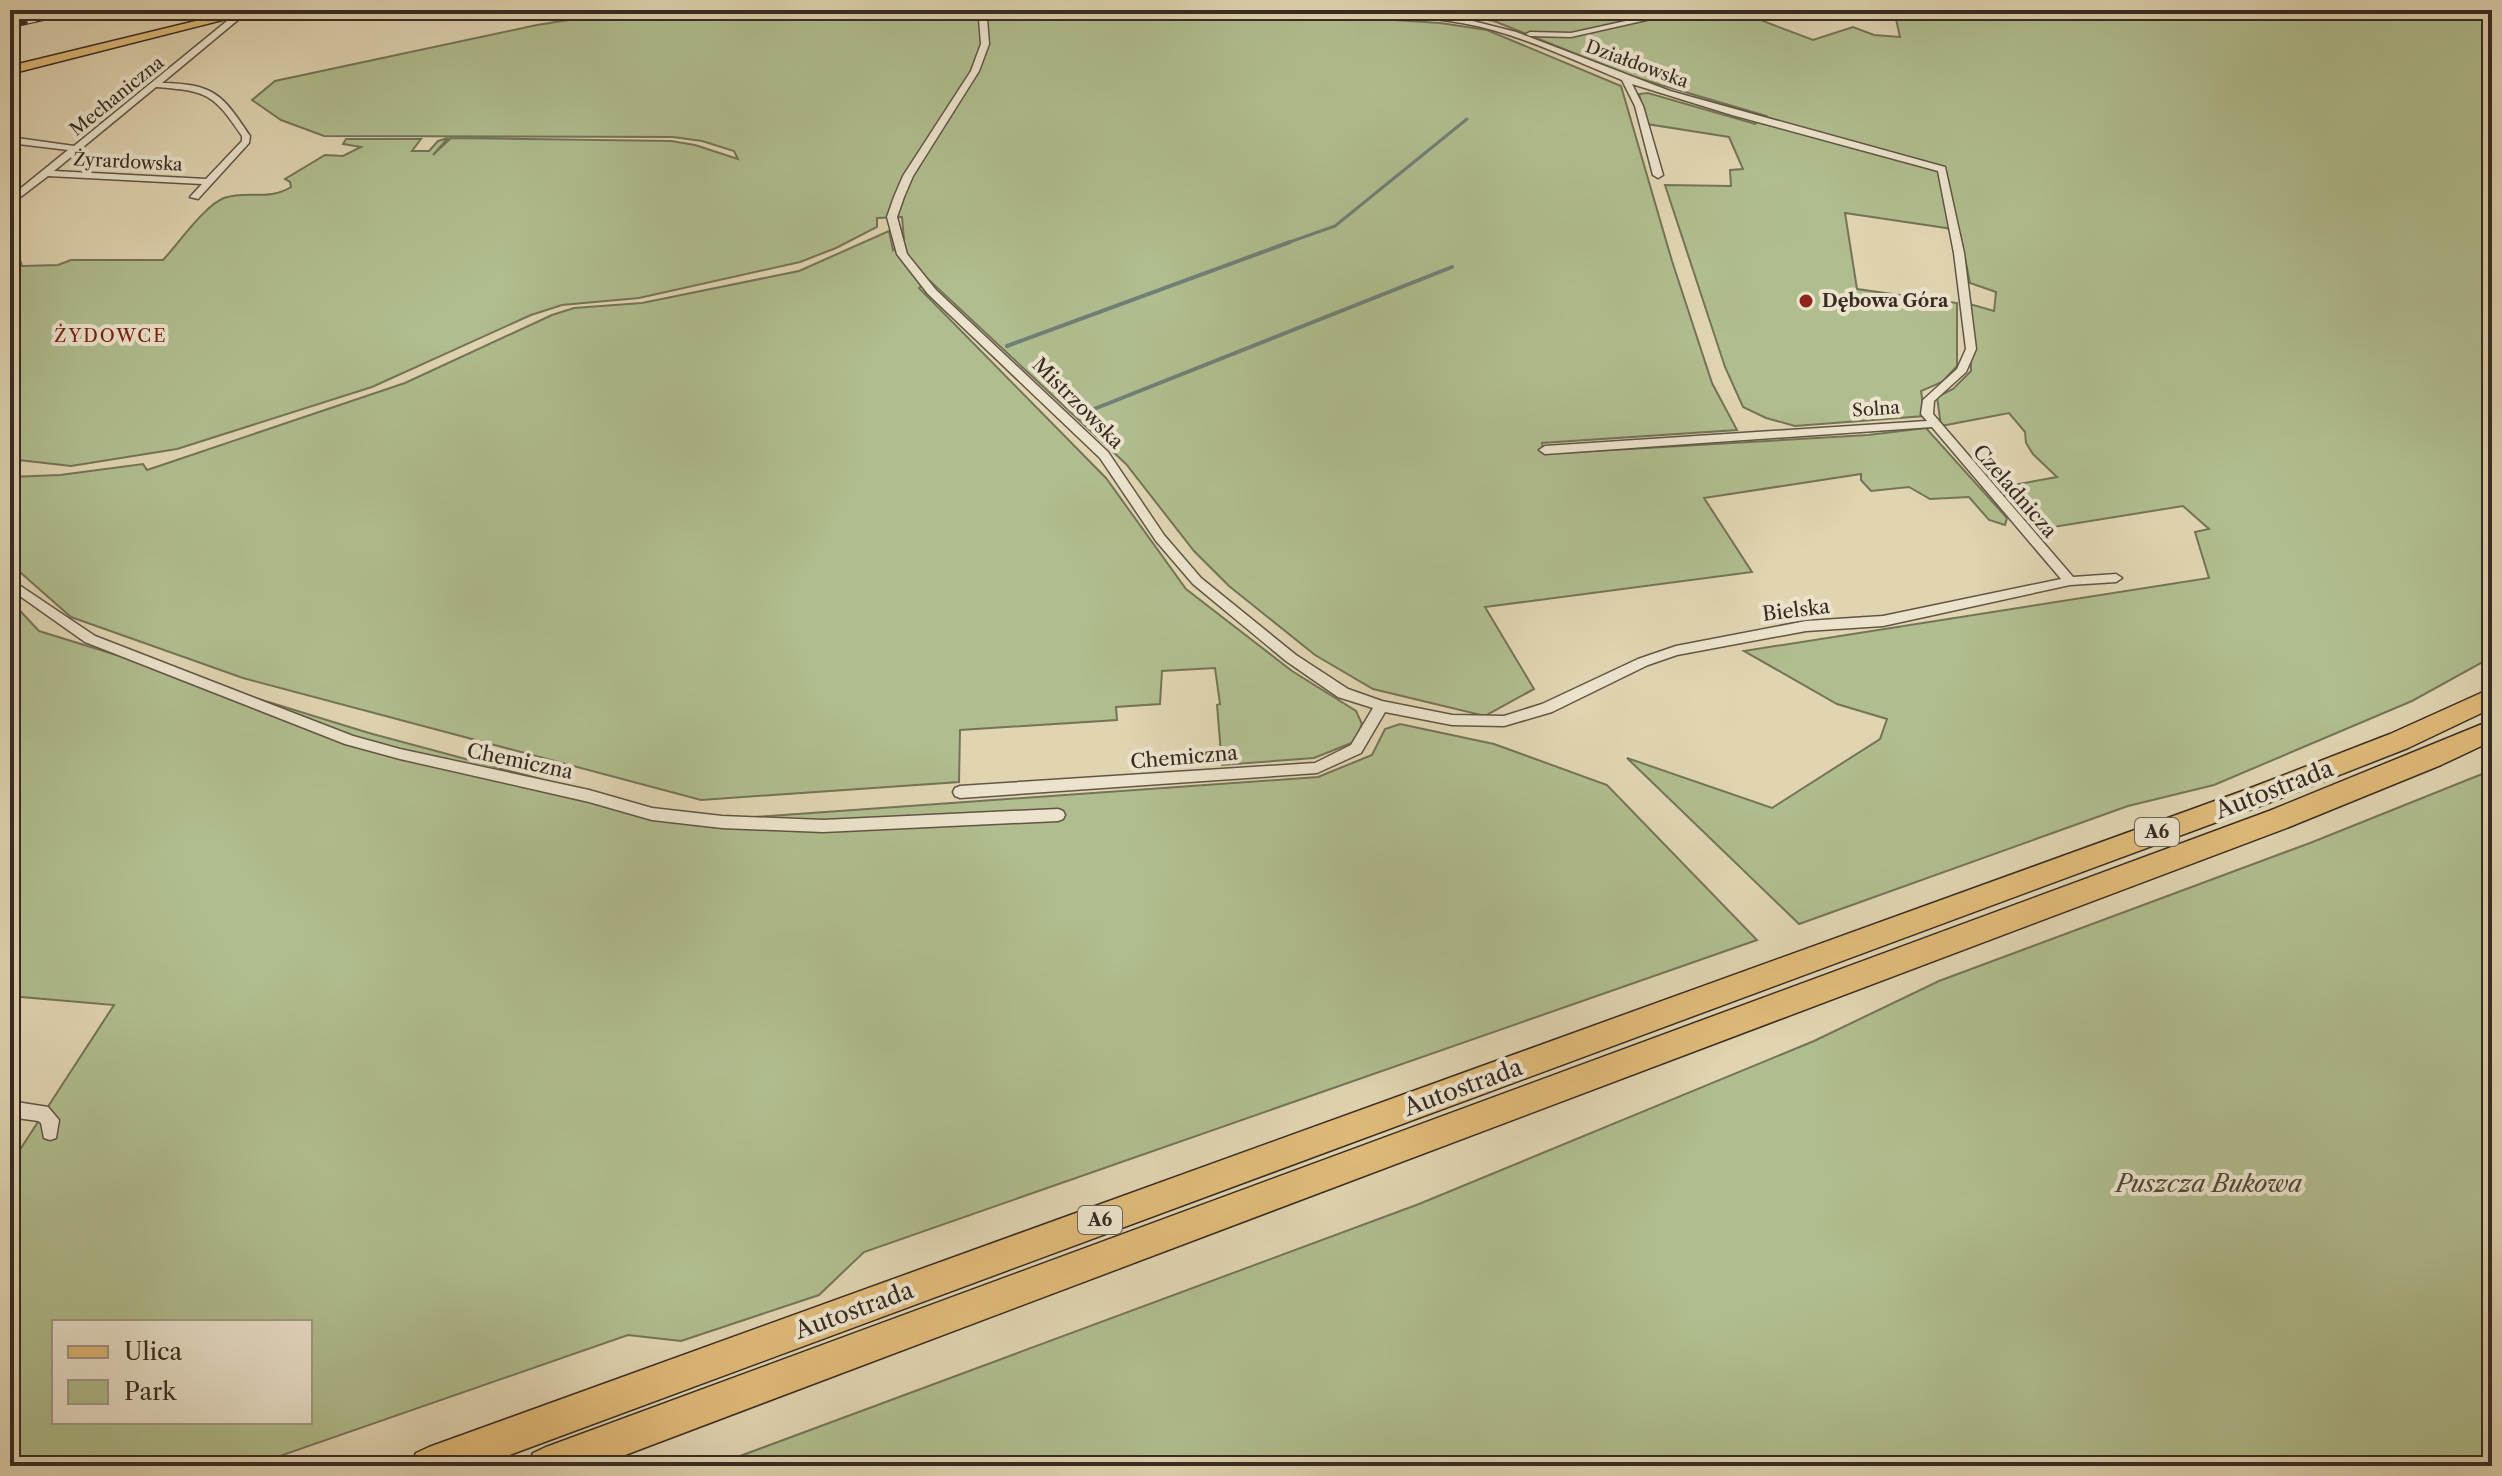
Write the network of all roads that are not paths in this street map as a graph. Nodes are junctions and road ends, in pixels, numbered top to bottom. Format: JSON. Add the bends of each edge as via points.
{"nodes":[{"id":1,"x":256,"y":10,"type":"edge"},
{"id":2,"x":986,"y":10,"type":"edge"},
{"id":3,"x":1016,"y":10,"type":"edge"},
{"id":4,"x":1152,"y":10,"type":"edge"},
{"id":5,"x":1687,"y":10,"type":"edge"},
{"id":6,"x":1318,"y":11,"type":"edge"},
{"id":7,"x":241,"y":14,"type":"junction"},
{"id":8,"x":1509,"y":31,"type":"junction"},
{"id":9,"x":10,"y":70,"type":"edge"},
{"id":10,"x":1626,"y":79,"type":"junction"},
{"id":11,"x":157,"y":85,"type":"junction"},
{"id":12,"x":10,"y":140,"type":"edge"},
{"id":13,"x":77,"y":149,"type":"junction"},
{"id":14,"x":1942,"y":169,"type":"joint"},
{"id":15,"x":46,"y":173,"type":"junction"},
{"id":16,"x":1658,"y":175,"type":"dead end"},
{"id":17,"x":209,"y":182,"type":"junction"},
{"id":18,"x":195,"y":197,"type":"dead end"},
{"id":19,"x":10,"y":202,"type":"edge"},
{"id":20,"x":1933,"y":424,"type":"junction"},
{"id":21,"x":1545,"y":450,"type":"dead end"},
{"id":22,"x":2116,"y":578,"type":"dead end"},
{"id":23,"x":2070,"y":581,"type":"junction"},
{"id":24,"x":10,"y":583,"type":"edge"},
{"id":25,"x":2492,"y":697,"type":"edge"},
{"id":26,"x":1381,"y":706,"type":"junction"},
{"id":27,"x":1491,"y":722,"type":"joint"},
{"id":28,"x":2492,"y":730,"type":"edge"},
{"id":29,"x":960,"y":792,"type":"dead end"},
{"id":30,"x":1058,"y":815,"type":"dead end"},
{"id":31,"x":10,"y":1109,"type":"edge"},
{"id":32,"x":50,"y":1132,"type":"dead end"},
{"id":33,"x":429,"y":1466,"type":"edge"},
{"id":34,"x":546,"y":1466,"type":"edge"}],
"edges":[{"from":1,"to":7,"type":"main road"},
{"from":2,"to":3,"type":"street"},
{"from":2,"to":26,"type":"street","name":"Mistrzowska","via":[[984,50],[972,77],[908,176],[896,205],[892,217],[902,254],[932,292],[1104,455],[1197,581],[1304,667],[1343,693]]},
{"from":4,"to":6,"type":"street","name":"Działdowska"},
{"from":5,"to":8,"type":"street","via":[[1561,36]]},
{"from":6,"to":8,"type":"street","name":"Działdowska","via":[[1438,17]]},
{"from":7,"to":9,"type":"main road"},
{"from":7,"to":11,"type":"street","name":"Mechaniczna"},
{"from":8,"to":10,"type":"street","name":"Działdowska"},
{"from":10,"to":14,"type":"street","name":"Działdowska"},
{"from":10,"to":16,"type":"street"},
{"from":11,"to":13,"type":"street","name":"Mechaniczna"},
{"from":11,"to":17,"type":"street","via":[[210,92],[246,136]]},
{"from":12,"to":13,"type":"street"},
{"from":13,"to":15,"type":"street","name":"Mechaniczna"},
{"from":14,"to":20,"type":"street","name":"Solna","via":[[1971,349],[1962,370],[1929,400],[1927,414]]},
{"from":15,"to":17,"type":"street","name":"Żyrardowska"},
{"from":15,"to":19,"type":"street","name":"Mechaniczna"},
{"from":17,"to":18,"type":"street"},
{"from":20,"to":21,"type":"street","name":"Solna"},
{"from":20,"to":23,"type":"street","name":"Czeladnicza"},
{"from":22,"to":23,"type":"street","name":"Bielska"},
{"from":23,"to":27,"type":"street","name":"Bielska","via":[[1883,621],[1806,626],[1666,653],[1532,714]]},
{"from":24,"to":30,"type":"street","name":"Chemiczna","via":[[90,639],[350,740],[652,814],[823,826]]},
{"from":25,"to":33,"type":"highway","name":"Autostrada","number":"A6","via":[[2357,758]]},
{"from":26,"to":27,"type":"street","name":"Mistrzowska"},
{"from":26,"to":29,"type":"street","name":"Chemiczna","via":[[1356,749],[1317,768]]},
{"from":28,"to":34,"type":"highway","name":"Autostrada","number":"A6","via":[[2313,806]]},
{"from":31,"to":32,"type":"street","via":[[42,1113],[50,1120]]}]}
